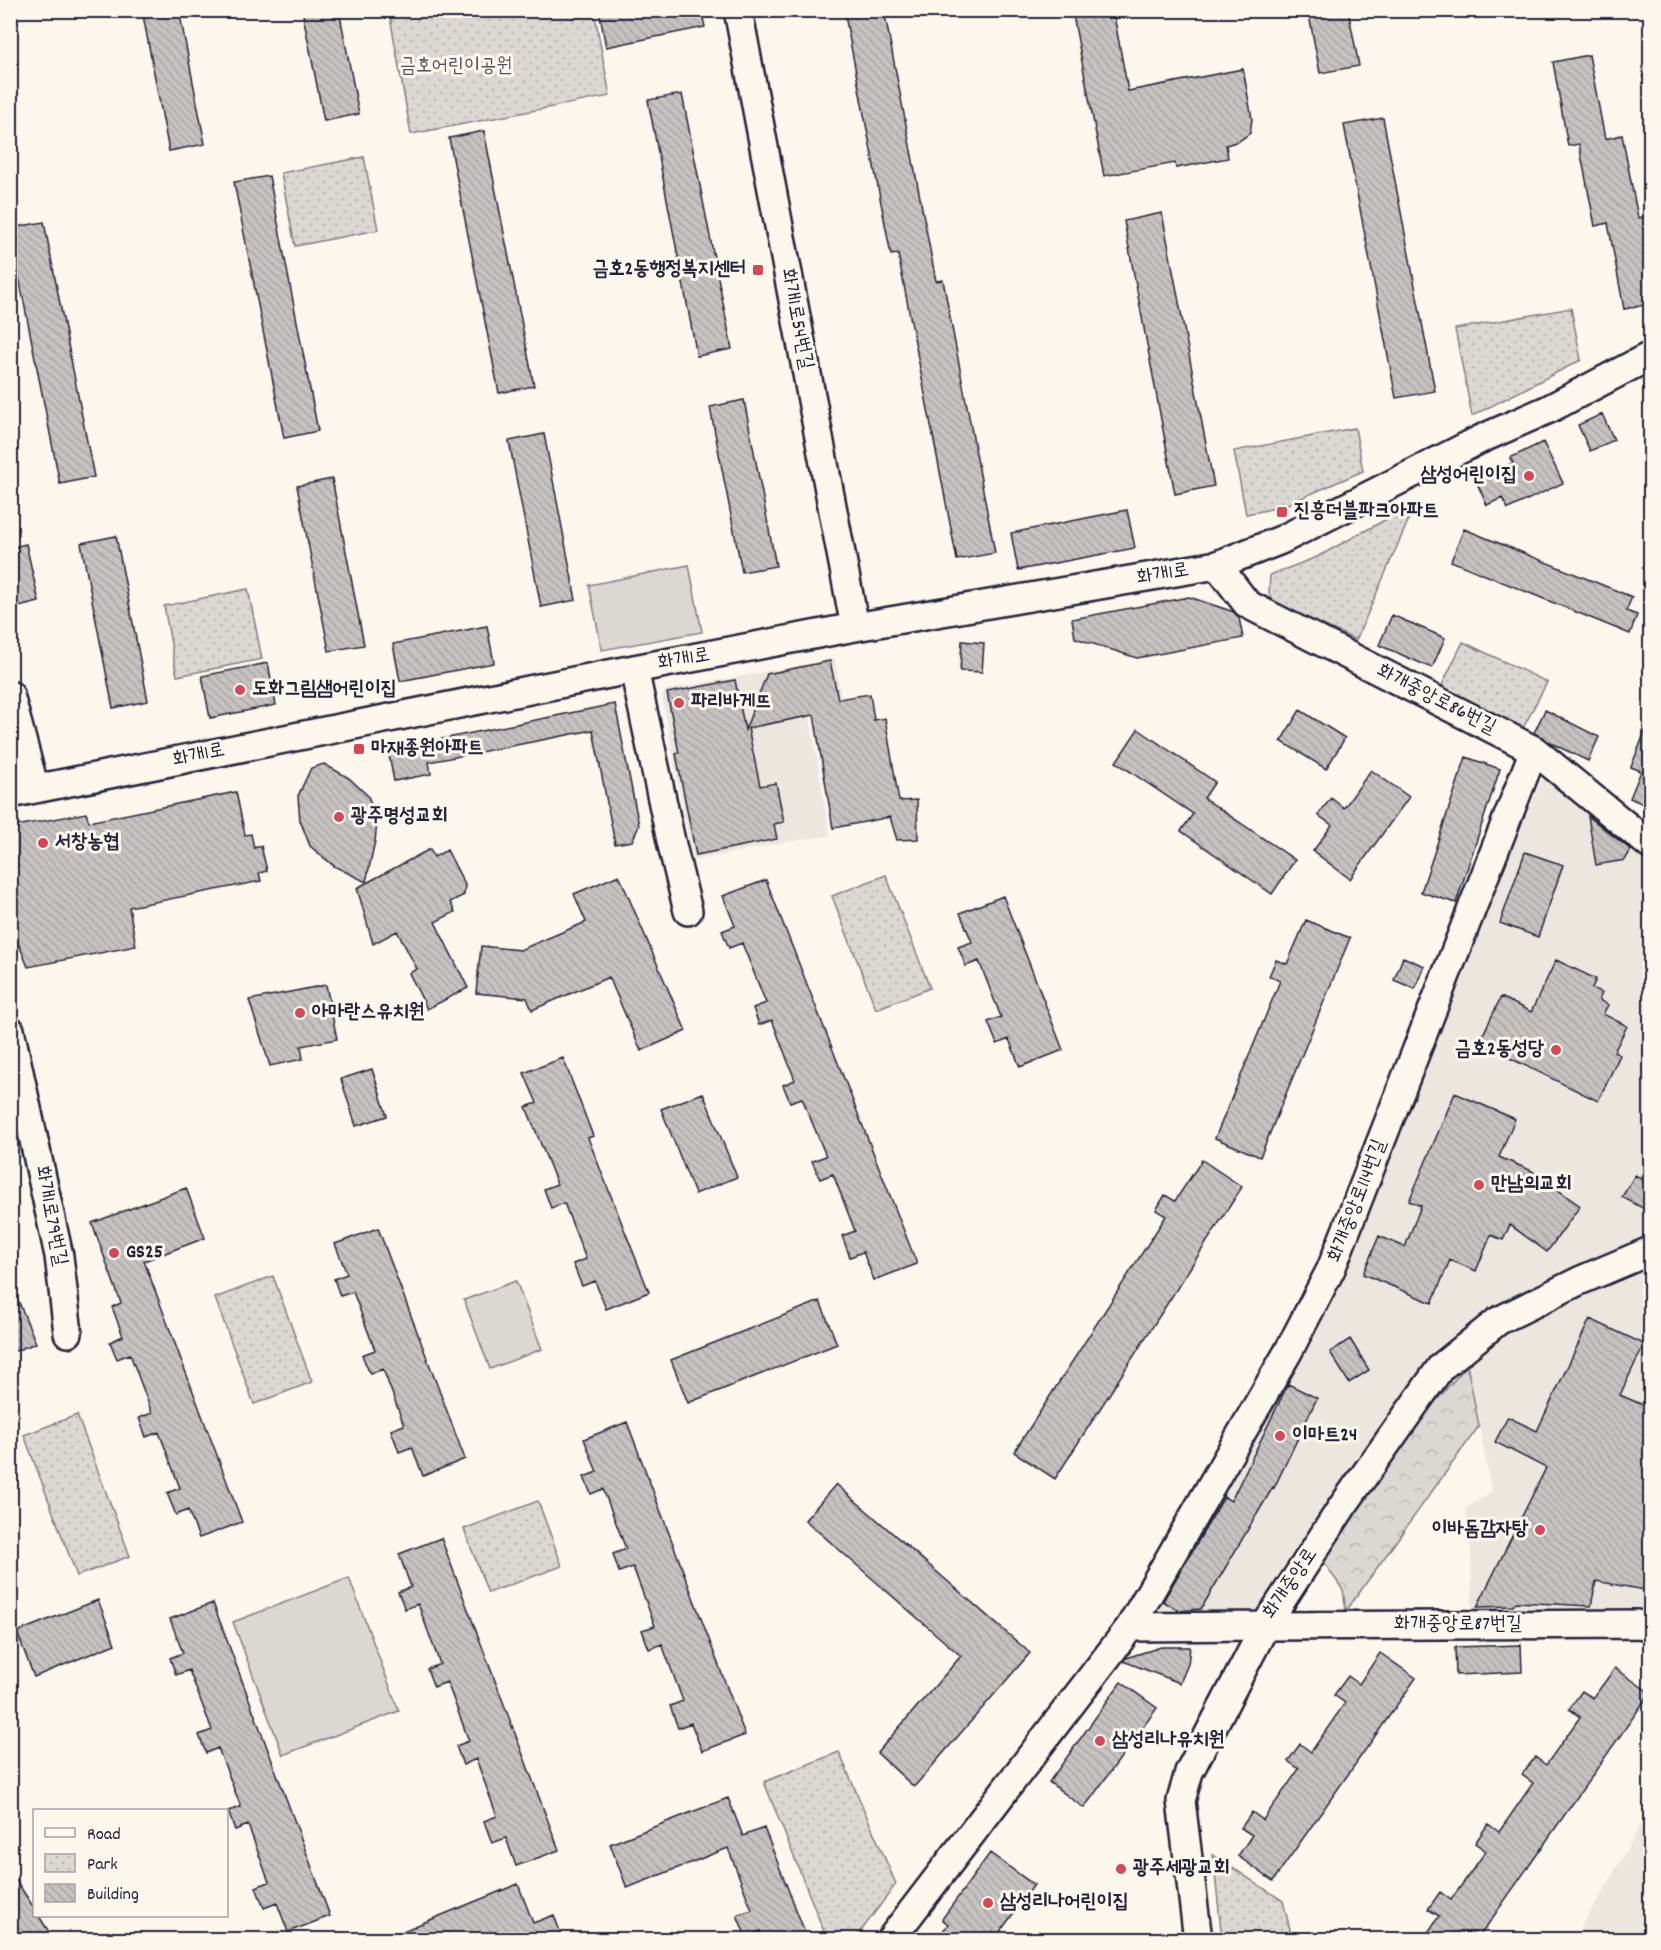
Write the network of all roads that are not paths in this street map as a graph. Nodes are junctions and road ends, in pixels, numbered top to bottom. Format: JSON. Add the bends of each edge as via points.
{"nodes":[{"id":1,"x":738,"y":10,"type":"edge"},
{"id":2,"x":1650,"y":356,"type":"edge"},
{"id":3,"x":1216,"y":565,"type":"junction"},
{"id":4,"x":855,"y":627,"type":"junction"},
{"id":5,"x":634,"y":669,"type":"junction"},
{"id":6,"x":10,"y":696,"type":"edge"},
{"id":7,"x":1534,"y":750,"type":"junction"},
{"id":8,"x":23,"y":791,"type":"edge"},
{"id":9,"x":1650,"y":845,"type":"edge"},
{"id":10,"x":688,"y":911,"type":"dead end"},
{"id":11,"x":10,"y":1030,"type":"edge"},
{"id":12,"x":1650,"y":1251,"type":"edge"},
{"id":13,"x":68,"y":1333,"type":"dead end"},
{"id":14,"x":1264,"y":1626,"type":"junction"},
{"id":15,"x":1650,"y":1626,"type":"edge"},
{"id":16,"x":1130,"y":1627,"type":"junction"},
{"id":17,"x":890,"y":1940,"type":"edge"},
{"id":18,"x":1198,"y":1940,"type":"edge"}],
"edges":[{"from":1,"to":4,"type":"street","name":"화개1로54번길"},
{"from":2,"to":3,"type":"street","name":"화개1로","via":[[1281,540]]},
{"from":3,"to":4,"type":"street","name":"화개1로"},
{"from":3,"to":7,"type":"street","name":"화개중앙로86번길","via":[[1247,604]]},
{"from":4,"to":5,"type":"street","name":"화개1로"},
{"from":5,"to":8,"type":"street","name":"화개1로"},
{"from":5,"to":10,"type":"street","name":"화개1로"},
{"from":6,"to":8,"type":"street"},
{"from":7,"to":9,"type":"street","name":"화개중앙로86번길"},
{"from":7,"to":16,"type":"street","name":"화개중앙로114번길","via":[[1331,1269],[1288,1352]]},
{"from":11,"to":13,"type":"street","name":"화개1로79번길","via":[[59,1256]]},
{"from":12,"to":14,"type":"street","name":"화개중앙로","via":[[1498,1321],[1441,1367]]},
{"from":14,"to":15,"type":"street","name":"화개중앙로87번길"},
{"from":14,"to":16,"type":"street","name":"화개중앙로"},
{"from":14,"to":18,"type":"street","via":[[1189,1772],[1181,1801]]},
{"from":16,"to":17,"type":"street"}]}
